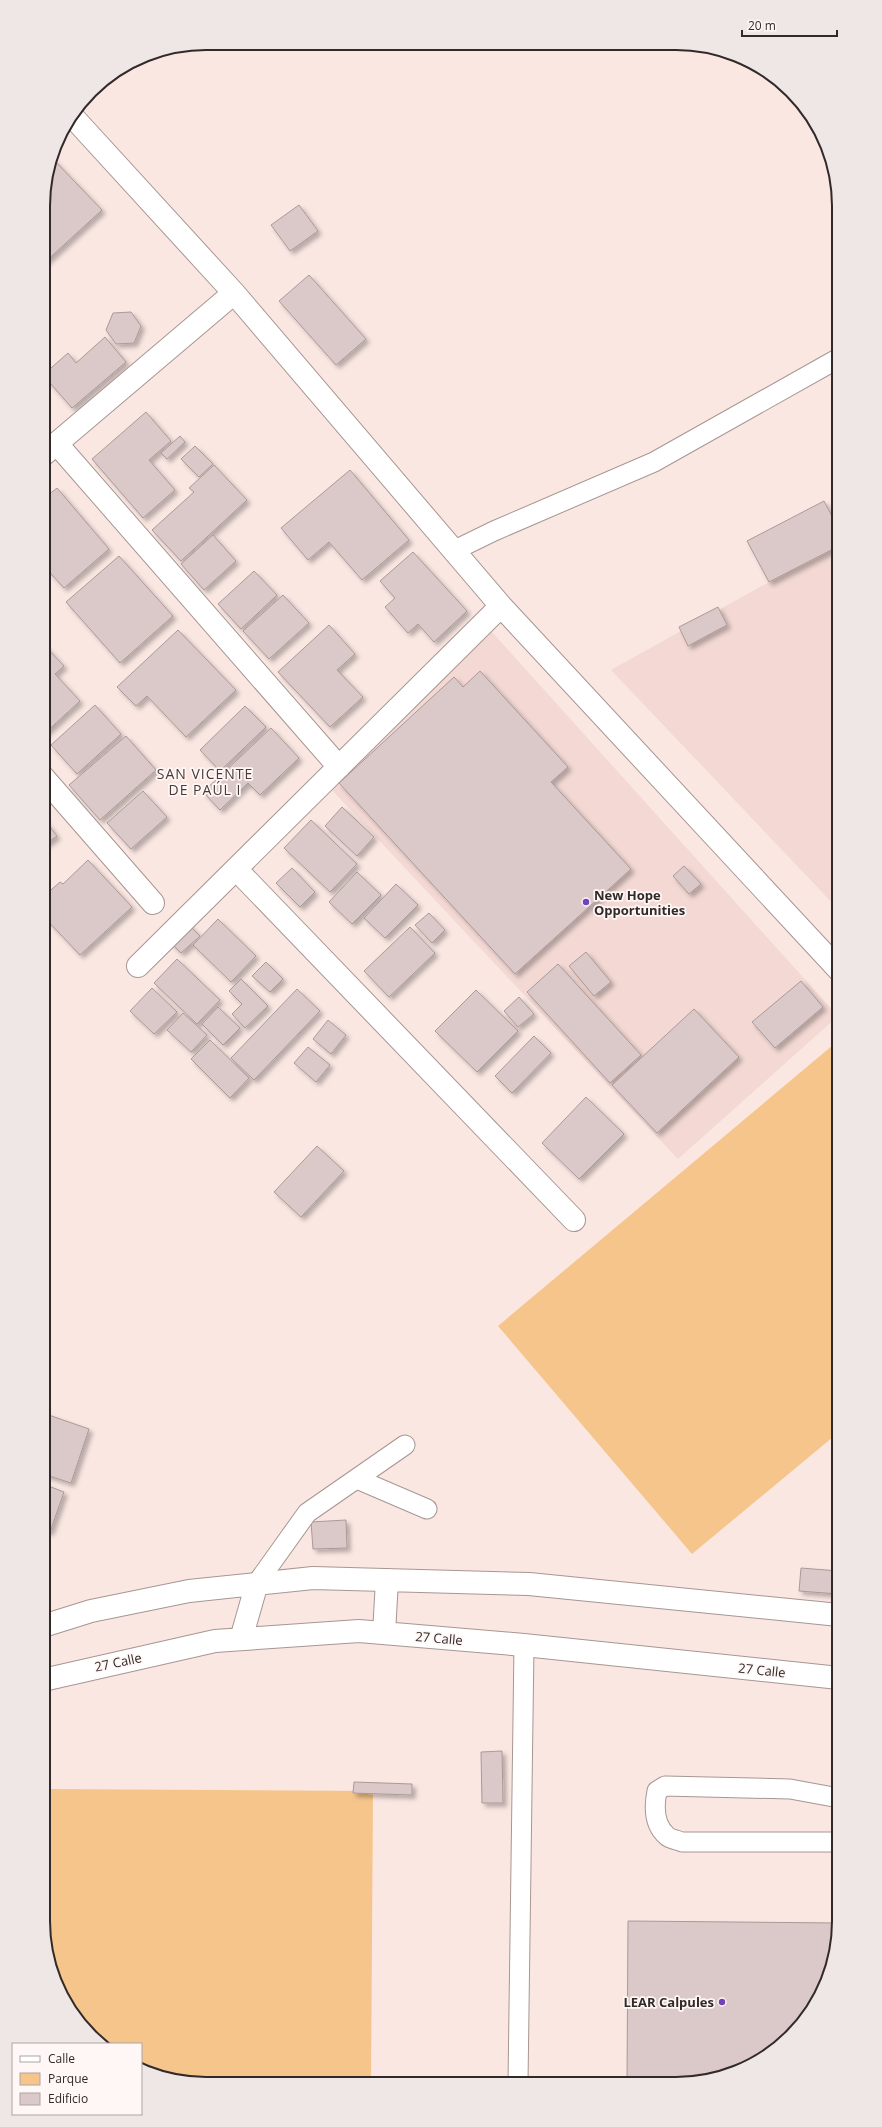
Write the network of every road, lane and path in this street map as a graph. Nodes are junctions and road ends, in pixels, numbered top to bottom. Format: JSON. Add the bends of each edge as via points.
{"nodes":[{"id":1,"x":76,"y":120,"type":"edge"},
{"id":2,"x":234,"y":293,"type":"junction"},
{"id":3,"x":832,"y":362,"type":"edge"},
{"id":4,"x":50,"y":450,"type":"edge"},
{"id":5,"x":453,"y":551,"type":"junction"},
{"id":6,"x":501,"y":606,"type":"junction"},
{"id":7,"x":339,"y":767,"type":"junction"},
{"id":8,"x":50,"y":785,"type":"edge"},
{"id":9,"x":236,"y":869,"type":"junction"},
{"id":10,"x":153,"y":903,"type":"dead end"},
{"id":11,"x":832,"y":962,"type":"edge"},
{"id":12,"x":138,"y":966,"type":"dead end"},
{"id":13,"x":574,"y":1220,"type":"dead end"},
{"id":14,"x":405,"y":1446,"type":"dead end"},
{"id":15,"x":357,"y":1479,"type":"junction"},
{"id":16,"x":427,"y":1509,"type":"dead end"},
{"id":17,"x":387,"y":1580,"type":"junction"},
{"id":18,"x":258,"y":1583,"type":"junction"},
{"id":19,"x":832,"y":1614,"type":"edge"},
{"id":20,"x":50,"y":1624,"type":"edge"},
{"id":21,"x":384,"y":1633,"type":"junction"},
{"id":22,"x":241,"y":1639,"type":"junction"},
{"id":23,"x":524,"y":1645,"type":"junction"},
{"id":24,"x":832,"y":1677,"type":"edge"},
{"id":25,"x":50,"y":1678,"type":"edge"},
{"id":26,"x":832,"y":1797,"type":"edge"},
{"id":27,"x":832,"y":1842,"type":"edge"},
{"id":28,"x":518,"y":2077,"type":"edge"}],
"edges":[{"from":1,"to":2,"type":"street"},
{"from":2,"to":4,"type":"street"},
{"from":2,"to":5,"type":"street"},
{"from":3,"to":5,"type":"lane","via":[[654,462]]},
{"from":4,"to":7,"type":"street"},
{"from":5,"to":6,"type":"street"},
{"from":6,"to":7,"type":"street"},
{"from":6,"to":11,"type":"street"},
{"from":7,"to":9,"type":"street"},
{"from":8,"to":10,"type":"street"},
{"from":9,"to":12,"type":"street"},
{"from":9,"to":13,"type":"street"},
{"from":14,"to":15,"type":"lane"},
{"from":15,"to":16,"type":"lane"},
{"from":15,"to":18,"type":"lane","via":[[307,1514]]},
{"from":17,"to":18,"type":"street","via":[[313,1578]]},
{"from":17,"to":19,"type":"street","via":[[528,1584]]},
{"from":17,"to":21,"type":"street"},
{"from":18,"to":20,"type":"street","via":[[189,1592],[98,1610]]},
{"from":18,"to":22,"type":"street"},
{"from":21,"to":22,"type":"street","name":"27 Calle","via":[[359,1631]]},
{"from":21,"to":23,"type":"street","name":"27 Calle"},
{"from":22,"to":25,"type":"street","name":"27 Calle","via":[[215,1641]]},
{"from":23,"to":24,"type":"street","name":"27 Calle"},
{"from":23,"to":28,"type":"lane"},
{"from":26,"to":27,"type":"lane","via":[[790,1789],[665,1786],[657,1791],[654,1805],[658,1824],[667,1836],[682,1842]]}]}
